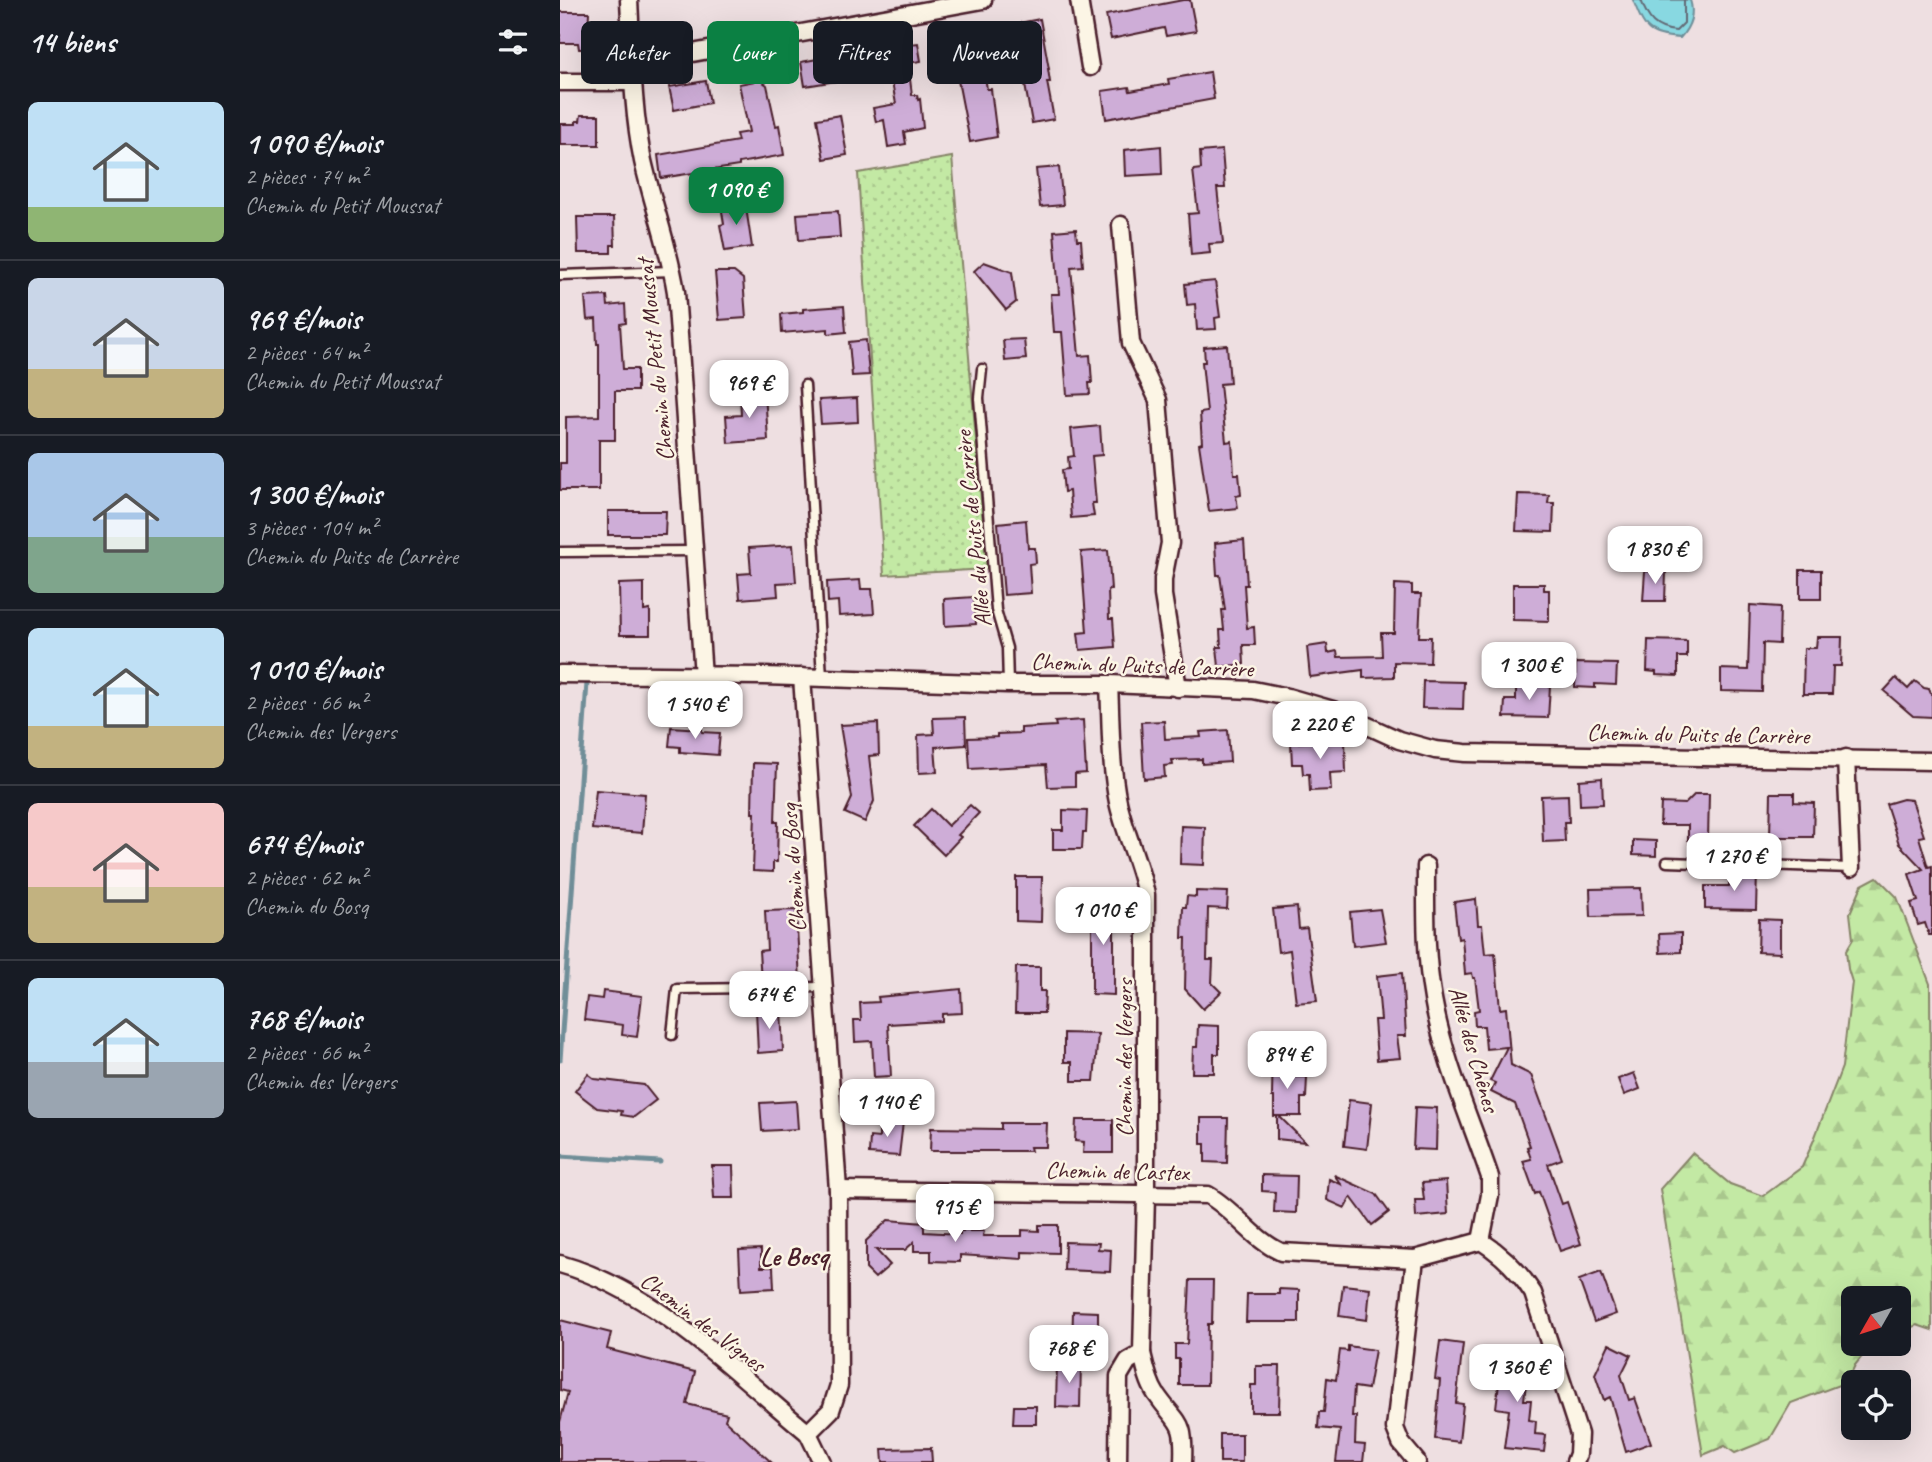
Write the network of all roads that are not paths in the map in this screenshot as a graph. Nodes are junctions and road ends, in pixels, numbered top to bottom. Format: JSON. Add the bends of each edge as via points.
{"nodes":[{"id":1,"x":629,"y":0,"type":"edge"},
{"id":2,"x":983,"y":0,"type":"edge"},
{"id":3,"x":1079,"y":0,"type":"edge"},
{"id":4,"x":630,"y":21,"type":"edge"},
{"id":5,"x":693,"y":53,"type":"edge"},
{"id":6,"x":1090,"y":67,"type":"dead end"},
{"id":7,"x":560,"y":82,"type":"edge"},
{"id":8,"x":581,"y":82,"type":"edge"},
{"id":9,"x":633,"y":84,"type":"edge"},
{"id":10,"x":1121,"y":225,"type":"dead end"},
{"id":11,"x":673,"y":271,"type":"junction"},
{"id":12,"x":560,"y":275,"type":"edge"},
{"id":13,"x":982,"y":369,"type":"dead end"},
{"id":14,"x":804,"y":385,"type":"dead end"},
{"id":15,"x":694,"y":551,"type":"junction"},
{"id":16,"x":560,"y":552,"type":"edge"},
{"id":17,"x":560,"y":674,"type":"edge"},
{"id":18,"x":703,"y":676,"type":"junction"},
{"id":19,"x":802,"y":677,"type":"junction"},
{"id":20,"x":822,"y":677,"type":"junction"},
{"id":21,"x":1008,"y":684,"type":"junction"},
{"id":22,"x":1109,"y":684,"type":"junction"},
{"id":23,"x":1178,"y":688,"type":"junction"},
{"id":24,"x":1846,"y":758,"type":"junction"},
{"id":25,"x":1932,"y":761,"type":"edge"},
{"id":26,"x":1667,"y":862,"type":"dead end"},
{"id":27,"x":1426,"y":866,"type":"dead end"},
{"id":28,"x":1851,"y":868,"type":"joint"},
{"id":29,"x":824,"y":988,"type":"junction"},
{"id":30,"x":672,"y":1035,"type":"dead end"},
{"id":31,"x":838,"y":1190,"type":"junction"},
{"id":32,"x":1146,"y":1195,"type":"junction"},
{"id":33,"x":1480,"y":1241,"type":"junction"},
{"id":34,"x":1415,"y":1259,"type":"junction"},
{"id":35,"x":560,"y":1264,"type":"edge"},
{"id":36,"x":1142,"y":1353,"type":"junction"},
{"id":37,"x":808,"y":1433,"type":"junction"},
{"id":38,"x":1409,"y":1459,"type":"edge"},
{"id":39,"x":822,"y":1462,"type":"edge"},
{"id":40,"x":1118,"y":1462,"type":"edge"},
{"id":41,"x":1183,"y":1462,"type":"edge"},
{"id":42,"x":1574,"y":1462,"type":"edge"}],
"edges":[{"from":1,"to":4,"type":"street","name":"Chemin du Petit Moussat"},
{"from":2,"to":5,"type":"street"},
{"from":3,"to":6,"type":"street"},
{"from":7,"to":8,"type":"street"},
{"from":9,"to":11,"type":"street","name":"Chemin du Petit Moussat","via":[[644,163]]},
{"from":10,"to":23,"type":"street","via":[[1132,343],[1158,400],[1170,543],[1163,595]]},
{"from":11,"to":12,"type":"lane"},
{"from":11,"to":15,"type":"street","name":"Chemin du Petit Moussat"},
{"from":13,"to":21,"type":"lane","name":"Allée du Puits de Carrère","via":[[979,398],[996,610],[1007,648]]},
{"from":14,"to":20,"type":"lane"},
{"from":15,"to":16,"type":"lane"},
{"from":15,"to":18,"type":"street","name":"Chemin du Petit Moussat"},
{"from":17,"to":18,"type":"street","name":"Chemin du Puits de Carrère"},
{"from":18,"to":19,"type":"street","name":"Chemin du Puits de Carrère"},
{"from":19,"to":20,"type":"street","name":"Chemin du Puits de Carrère"},
{"from":19,"to":29,"type":"street","name":"Chemin du Bosq"},
{"from":20,"to":21,"type":"street","name":"Chemin du Puits de Carrère"},
{"from":21,"to":22,"type":"street","name":"Chemin du Puits de Carrère"},
{"from":22,"to":23,"type":"street","name":"Chemin du Puits de Carrère"},
{"from":22,"to":32,"type":"street","name":"Chemin des Vergers","via":[[1119,805],[1146,895]]},
{"from":23,"to":24,"type":"street","name":"Chemin du Puits de Carrère","via":[[1253,690],[1288,697],[1434,750]]},
{"from":24,"to":25,"type":"street","name":"Chemin du Puits de Carrère"},
{"from":24,"to":28,"type":"street"},
{"from":26,"to":28,"type":"lane"},
{"from":27,"to":33,"type":"street","name":"Allée des Chênes","via":[[1425,942],[1433,1000],[1450,1067],[1490,1177]]},
{"from":29,"to":30,"type":"lane","via":[[677,989]]},
{"from":29,"to":31,"type":"street","name":"Chemin du Bosq"},
{"from":31,"to":32,"type":"street","name":"Chemin de Castex"},
{"from":31,"to":37,"type":"street","name":"Chemin du Bosq","via":[[839,1385],[831,1410]]},
{"from":32,"to":34,"type":"street","name":"Chemin de Castex","via":[[1209,1195],[1266,1246],[1281,1252]]},
{"from":32,"to":36,"type":"street","name":"Chemin des Vergers"},
{"from":33,"to":34,"type":"street","name":"Chemin de Castex"},
{"from":33,"to":42,"type":"street","via":[[1520,1273],[1533,1293],[1579,1434]]},
{"from":34,"to":38,"type":"street","via":[[1395,1428]]},
{"from":35,"to":37,"type":"street","name":"Chemin des Vignes","via":[[610,1282],[645,1302]]},
{"from":36,"to":40,"type":"street","via":[[1128,1361],[1119,1376]]},
{"from":36,"to":41,"type":"street","name":"Chemin des Vergers","via":[[1154,1392],[1180,1422]]},
{"from":37,"to":39,"type":"street"}]}
